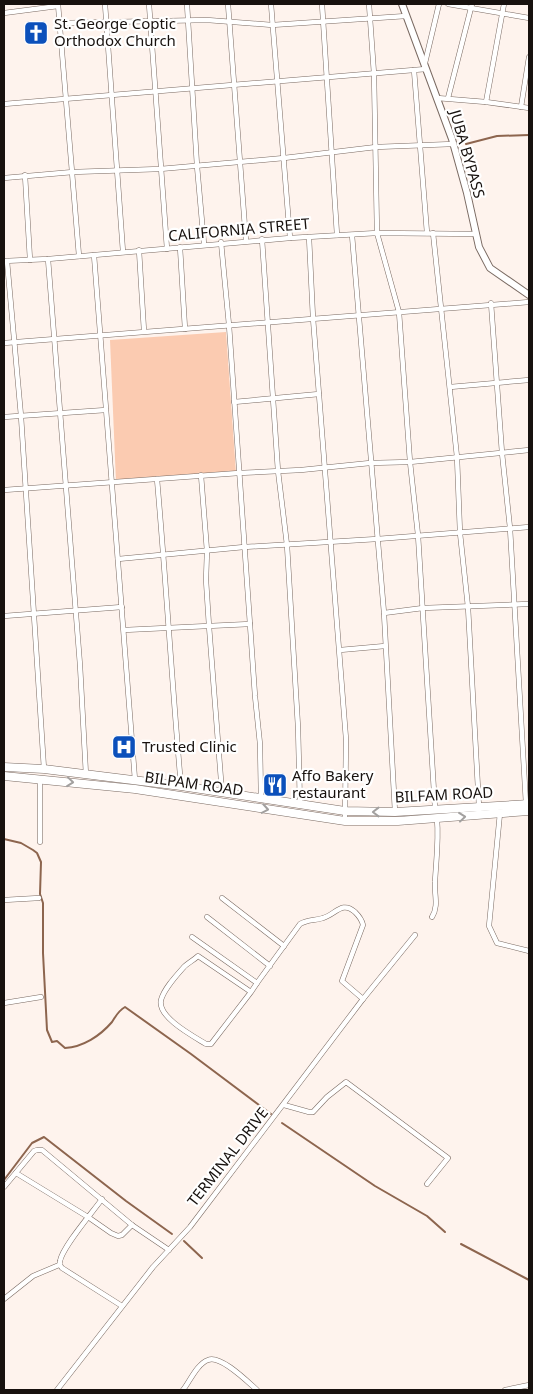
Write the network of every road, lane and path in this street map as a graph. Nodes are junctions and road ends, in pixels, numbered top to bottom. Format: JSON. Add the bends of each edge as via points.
{"nodes":[{"id":1,"x":12,"y":4,"type":"edge"},
{"id":2,"x":105,"y":4,"type":"edge"},
{"id":3,"x":149,"y":4,"type":"edge"},
{"id":4,"x":186,"y":4,"type":"edge"},
{"id":5,"x":228,"y":4,"type":"edge"},
{"id":6,"x":271,"y":4,"type":"edge"},
{"id":7,"x":322,"y":4,"type":"edge"},
{"id":8,"x":369,"y":4,"type":"edge"},
{"id":9,"x":402,"y":4,"type":"edge"},
{"id":10,"x":439,"y":4,"type":"edge"},
{"id":11,"x":448,"y":4,"type":"edge"},
{"id":12,"x":504,"y":4,"type":"edge"},
{"id":13,"x":58,"y":5,"type":"edge"},
{"id":14,"x":472,"y":5,"type":"edge"},
{"id":15,"x":12,"y":12,"type":"junction"},
{"id":16,"x":4,"y":13,"type":"edge"},
{"id":17,"x":502,"y":13,"type":"junction"},
{"id":18,"x":406,"y":16,"type":"junction"},
{"id":19,"x":370,"y":18,"type":"junction"},
{"id":20,"x":529,"y":18,"type":"edge"},
{"id":21,"x":188,"y":20,"type":"junction"},
{"id":22,"x":151,"y":21,"type":"junction"},
{"id":23,"x":324,"y":21,"type":"junction"},
{"id":24,"x":107,"y":22,"type":"junction"},
{"id":25,"x":230,"y":22,"type":"junction"},
{"id":26,"x":60,"y":23,"type":"junction"},
{"id":27,"x":272,"y":25,"type":"junction"},
{"id":28,"x":529,"y":57,"type":"edge"},
{"id":29,"x":425,"y":67,"type":"junction"},
{"id":30,"x":414,"y":70,"type":"junction"},
{"id":31,"x":374,"y":74,"type":"junction"},
{"id":32,"x":326,"y":78,"type":"junction"},
{"id":33,"x":278,"y":81,"type":"junction"},
{"id":34,"x":234,"y":85,"type":"junction"},
{"id":35,"x":192,"y":89,"type":"junction"},
{"id":36,"x":437,"y":98,"type":"junction"},
{"id":37,"x":448,"y":98,"type":"junction"},
{"id":38,"x":486,"y":102,"type":"junction"},
{"id":39,"x":4,"y":104,"type":"edge"},
{"id":40,"x":521,"y":107,"type":"junction"},
{"id":41,"x":529,"y":108,"type":"edge"},
{"id":42,"x":453,"y":144,"type":"junction"},
{"id":43,"x":420,"y":145,"type":"junction"},
{"id":44,"x":376,"y":147,"type":"junction"},
{"id":45,"x":331,"y":152,"type":"junction"},
{"id":46,"x":284,"y":158,"type":"junction"},
{"id":47,"x":240,"y":161,"type":"junction"},
{"id":48,"x":197,"y":166,"type":"junction"},
{"id":49,"x":160,"y":169,"type":"junction"},
{"id":50,"x":118,"y":171,"type":"junction"},
{"id":51,"x":73,"y":172,"type":"junction"},
{"id":52,"x":25,"y":176,"type":"junction"},
{"id":53,"x":4,"y":178,"type":"edge"},
{"id":54,"x":377,"y":233,"type":"junction"},
{"id":55,"x":427,"y":233,"type":"junction"},
{"id":56,"x":433,"y":233,"type":"junction"},
{"id":57,"x":352,"y":234,"type":"junction"},
{"id":58,"x":476,"y":234,"type":"junction"},
{"id":59,"x":337,"y":236,"type":"junction"},
{"id":60,"x":309,"y":237,"type":"junction"},
{"id":61,"x":290,"y":238,"type":"junction"},
{"id":62,"x":262,"y":239,"type":"junction"},
{"id":63,"x":246,"y":240,"type":"junction"},
{"id":64,"x":221,"y":242,"type":"junction"},
{"id":65,"x":204,"y":244,"type":"junction"},
{"id":66,"x":180,"y":247,"type":"junction"},
{"id":67,"x":167,"y":249,"type":"junction"},
{"id":68,"x":140,"y":250,"type":"junction"},
{"id":69,"x":123,"y":252,"type":"junction"},
{"id":70,"x":94,"y":255,"type":"junction"},
{"id":71,"x":78,"y":256,"type":"junction"},
{"id":72,"x":48,"y":259,"type":"junction"},
{"id":73,"x":30,"y":260,"type":"junction"},
{"id":74,"x":5,"y":261,"type":"edge"},
{"id":75,"x":529,"y":294,"type":"edge"},
{"id":76,"x":529,"y":302,"type":"edge"},
{"id":77,"x":491,"y":304,"type":"junction"},
{"id":78,"x":441,"y":310,"type":"junction"},
{"id":79,"x":399,"y":312,"type":"junction"},
{"id":80,"x":358,"y":314,"type":"junction"},
{"id":81,"x":313,"y":318,"type":"junction"},
{"id":82,"x":268,"y":322,"type":"junction"},
{"id":83,"x":229,"y":325,"type":"junction"},
{"id":84,"x":185,"y":329,"type":"junction"},
{"id":85,"x":144,"y":331,"type":"junction"},
{"id":86,"x":100,"y":336,"type":"junction"},
{"id":87,"x":54,"y":338,"type":"junction"},
{"id":88,"x":13,"y":342,"type":"junction"},
{"id":89,"x":4,"y":343,"type":"edge"},
{"id":90,"x":529,"y":380,"type":"edge"},
{"id":91,"x":497,"y":382,"type":"junction"},
{"id":92,"x":450,"y":388,"type":"junction"},
{"id":93,"x":319,"y":394,"type":"junction"},
{"id":94,"x":273,"y":397,"type":"junction"},
{"id":95,"x":234,"y":402,"type":"junction"},
{"id":96,"x":106,"y":410,"type":"junction"},
{"id":97,"x":61,"y":413,"type":"junction"},
{"id":98,"x":22,"y":416,"type":"junction"},
{"id":99,"x":4,"y":417,"type":"edge"},
{"id":100,"x":529,"y":450,"type":"edge"},
{"id":101,"x":502,"y":453,"type":"junction"},
{"id":102,"x":457,"y":457,"type":"junction"},
{"id":103,"x":410,"y":462,"type":"junction"},
{"id":104,"x":370,"y":463,"type":"junction"},
{"id":105,"x":325,"y":468,"type":"junction"},
{"id":106,"x":278,"y":471,"type":"junction"},
{"id":107,"x":240,"y":472,"type":"junction"},
{"id":108,"x":201,"y":475,"type":"junction"},
{"id":109,"x":157,"y":479,"type":"junction"},
{"id":110,"x":112,"y":482,"type":"junction"},
{"id":111,"x":66,"y":487,"type":"junction"},
{"id":112,"x":27,"y":489,"type":"junction"},
{"id":113,"x":4,"y":490,"type":"edge"},
{"id":114,"x":529,"y":527,"type":"edge"},
{"id":115,"x":510,"y":528,"type":"junction"},
{"id":116,"x":460,"y":533,"type":"junction"},
{"id":117,"x":418,"y":535,"type":"junction"},
{"id":118,"x":377,"y":539,"type":"junction"},
{"id":119,"x":331,"y":542,"type":"junction"},
{"id":120,"x":287,"y":545,"type":"junction"},
{"id":121,"x":244,"y":548,"type":"junction"},
{"id":122,"x":207,"y":550,"type":"junction"},
{"id":123,"x":164,"y":556,"type":"junction"},
{"id":124,"x":118,"y":559,"type":"junction"},
{"id":125,"x":514,"y":604,"type":"junction"},
{"id":126,"x":529,"y":604,"type":"edge"},
{"id":127,"x":122,"y":607,"type":"junction"},
{"id":128,"x":468,"y":607,"type":"junction"},
{"id":129,"x":423,"y":608,"type":"junction"},
{"id":130,"x":76,"y":611,"type":"junction"},
{"id":131,"x":384,"y":613,"type":"junction"},
{"id":132,"x":35,"y":614,"type":"junction"},
{"id":133,"x":4,"y":616,"type":"edge"},
{"id":134,"x":250,"y":624,"type":"junction"},
{"id":135,"x":209,"y":626,"type":"junction"},
{"id":136,"x":168,"y":628,"type":"junction"},
{"id":137,"x":124,"y":630,"type":"junction"},
{"id":138,"x":385,"y":646,"type":"junction"},
{"id":139,"x":340,"y":650,"type":"junction"},
{"id":140,"x":4,"y":767,"type":"edge"},
{"id":141,"x":44,"y":769,"type":"junction"},
{"id":142,"x":86,"y":775,"type":"junction"},
{"id":143,"x":4,"y":776,"type":"edge"},
{"id":144,"x":40,"y":779,"type":"junction"},
{"id":145,"x":135,"y":780,"type":"junction"},
{"id":146,"x":181,"y":786,"type":"junction"},
{"id":147,"x":222,"y":793,"type":"junction"},
{"id":148,"x":261,"y":798,"type":"junction"},
{"id":149,"x":300,"y":805,"type":"junction"},
{"id":150,"x":528,"y":806,"type":"edge"},
{"id":151,"x":479,"y":807,"type":"junction"},
{"id":152,"x":435,"y":808,"type":"junction"},
{"id":153,"x":345,"y":812,"type":"junction"},
{"id":154,"x":395,"y":812,"type":"junction"},
{"id":155,"x":500,"y":813,"type":"junction"},
{"id":156,"x":437,"y":819,"type":"junction"},
{"id":157,"x":345,"y":821,"type":"junction"},
{"id":158,"x":40,"y":842,"type":"dead end"},
{"id":159,"x":39,"y":898,"type":"dead end"},
{"id":160,"x":222,"y":898,"type":"dead end"},
{"id":161,"x":4,"y":900,"type":"edge"},
{"id":162,"x":207,"y":917,"type":"dead end"},
{"id":163,"x":432,"y":917,"type":"dead end"},
{"id":164,"x":415,"y":935,"type":"dead end"},
{"id":165,"x":192,"y":937,"type":"dead end"},
{"id":166,"x":284,"y":946,"type":"junction"},
{"id":167,"x":529,"y":951,"type":"edge"},
{"id":168,"x":270,"y":966,"type":"junction"},
{"id":169,"x":257,"y":984,"type":"junction"},
{"id":170,"x":251,"y":992,"type":"junction"},
{"id":171,"x":41,"y":997,"type":"dead end"},
{"id":172,"x":364,"y":1000,"type":"junction"},
{"id":173,"x":4,"y":1002,"type":"edge"},
{"id":174,"x":284,"y":1105,"type":"junction"},
{"id":175,"x":16,"y":1172,"type":"junction"},
{"id":176,"x":426,"y":1184,"type":"dead end"},
{"id":177,"x":4,"y":1187,"type":"edge"},
{"id":178,"x":102,"y":1199,"type":"junction"},
{"id":179,"x":88,"y":1217,"type":"junction"},
{"id":180,"x":132,"y":1225,"type":"junction"},
{"id":181,"x":169,"y":1250,"type":"junction"},
{"id":182,"x":59,"y":1265,"type":"junction"},
{"id":183,"x":4,"y":1299,"type":"edge"},
{"id":184,"x":122,"y":1306,"type":"junction"},
{"id":185,"x":529,"y":1385,"type":"edge"},
{"id":186,"x":58,"y":1390,"type":"edge"},
{"id":187,"x":183,"y":1390,"type":"edge"},
{"id":188,"x":257,"y":1390,"type":"edge"},
{"id":189,"x":504,"y":1390,"type":"edge"}],
"edges":[{"from":1,"to":15,"type":"street"},
{"from":2,"to":24,"type":"street"},
{"from":3,"to":22,"type":"street"},
{"from":4,"to":21,"type":"street"},
{"from":5,"to":25,"type":"street"},
{"from":6,"to":27,"type":"street"},
{"from":7,"to":23,"type":"street"},
{"from":8,"to":19,"type":"street"},
{"from":9,"to":18,"type":"main road","name":"JUBA BYPASS"},
{"from":10,"to":29,"type":"street"},
{"from":11,"to":14,"type":"street"},
{"from":12,"to":17,"type":"street"},
{"from":13,"to":15,"type":"street"},
{"from":13,"to":26,"type":"street"},
{"from":14,"to":17,"type":"street"},
{"from":14,"to":37,"type":"street"},
{"from":15,"to":16,"type":"street"},
{"from":17,"to":20,"type":"street"},
{"from":17,"to":38,"type":"street"},
{"from":18,"to":19,"type":"street"},
{"from":18,"to":29,"type":"main road","name":"JUBA BYPASS"},
{"from":19,"to":23,"type":"street"},
{"from":19,"to":31,"type":"street"},
{"from":21,"to":22,"type":"street"},
{"from":21,"to":25,"type":"street"},
{"from":21,"to":35,"type":"street"},
{"from":22,"to":24,"type":"street"},
{"from":22,"to":49,"type":"street"},
{"from":23,"to":27,"type":"street"},
{"from":23,"to":32,"type":"street"},
{"from":24,"to":26,"type":"street"},
{"from":24,"to":50,"type":"street"},
{"from":25,"to":27,"type":"street"},
{"from":25,"to":34,"type":"street"},
{"from":26,"to":51,"type":"street"},
{"from":27,"to":33,"type":"street"},
{"from":28,"to":40,"type":"street"},
{"from":29,"to":30,"type":"street"},
{"from":29,"to":36,"type":"main road","name":"JUBA BYPASS"},
{"from":30,"to":31,"type":"street"},
{"from":30,"to":43,"type":"street"},
{"from":31,"to":32,"type":"street"},
{"from":31,"to":44,"type":"street"},
{"from":32,"to":33,"type":"street"},
{"from":32,"to":45,"type":"street"},
{"from":33,"to":34,"type":"street"},
{"from":33,"to":46,"type":"street"},
{"from":34,"to":35,"type":"street"},
{"from":34,"to":47,"type":"street"},
{"from":35,"to":39,"type":"street"},
{"from":35,"to":48,"type":"street"},
{"from":36,"to":37,"type":"street"},
{"from":36,"to":42,"type":"main road","name":"JUBA BYPASS"},
{"from":37,"to":38,"type":"street"},
{"from":38,"to":40,"type":"street"},
{"from":40,"to":41,"type":"street"},
{"from":42,"to":43,"type":"street"},
{"from":42,"to":58,"type":"main road","name":"JUBA BYPASS"},
{"from":43,"to":44,"type":"street"},
{"from":43,"to":55,"type":"street"},
{"from":44,"to":45,"type":"street"},
{"from":44,"to":54,"type":"street"},
{"from":45,"to":46,"type":"street"},
{"from":45,"to":59,"type":"street"},
{"from":46,"to":47,"type":"street"},
{"from":46,"to":61,"type":"street"},
{"from":47,"to":48,"type":"street"},
{"from":47,"to":63,"type":"street"},
{"from":48,"to":49,"type":"street"},
{"from":48,"to":65,"type":"street"},
{"from":49,"to":50,"type":"street"},
{"from":49,"to":67,"type":"street"},
{"from":50,"to":51,"type":"street"},
{"from":50,"to":69,"type":"street"},
{"from":51,"to":52,"type":"street"},
{"from":51,"to":71,"type":"street"},
{"from":52,"to":53,"type":"street"},
{"from":52,"to":73,"type":"street"},
{"from":54,"to":55,"type":"street","name":"CALIFORNIA STREET"},
{"from":54,"to":57,"type":"street","name":"CALIFORNIA STREET"},
{"from":54,"to":79,"type":"street"},
{"from":55,"to":56,"type":"street","name":"CALIFORNIA STREET"},
{"from":56,"to":58,"type":"street","name":"CALIFORNIA STREET"},
{"from":56,"to":78,"type":"street"},
{"from":57,"to":59,"type":"street","name":"CALIFORNIA STREET"},
{"from":57,"to":80,"type":"street"},
{"from":58,"to":75,"type":"main road","name":"JUBA BYPASS","via":[[490,268]]},
{"from":59,"to":60,"type":"street","name":"CALIFORNIA STREET"},
{"from":60,"to":61,"type":"street","name":"CALIFORNIA STREET"},
{"from":60,"to":81,"type":"street"},
{"from":61,"to":62,"type":"street","name":"CALIFORNIA STREET"},
{"from":62,"to":63,"type":"street","name":"CALIFORNIA STREET"},
{"from":62,"to":82,"type":"street"},
{"from":63,"to":64,"type":"street","name":"CALIFORNIA STREET"},
{"from":64,"to":65,"type":"street","name":"CALIFORNIA STREET"},
{"from":64,"to":83,"type":"street"},
{"from":65,"to":66,"type":"street","name":"CALIFORNIA STREET"},
{"from":66,"to":67,"type":"street","name":"CALIFORNIA STREET"},
{"from":66,"to":84,"type":"street"},
{"from":67,"to":68,"type":"street","name":"CALIFORNIA STREET"},
{"from":68,"to":69,"type":"street","name":"CALIFORNIA STREET"},
{"from":68,"to":85,"type":"street"},
{"from":69,"to":70,"type":"street","name":"CALIFORNIA STREET"},
{"from":70,"to":71,"type":"street","name":"CALIFORNIA STREET"},
{"from":70,"to":86,"type":"street"},
{"from":71,"to":72,"type":"street","name":"CALIFORNIA STREET"},
{"from":72,"to":73,"type":"street","name":"CALIFORNIA STREET"},
{"from":72,"to":87,"type":"street"},
{"from":73,"to":74,"type":"street","name":"CALIFORNIA STREET"},
{"from":74,"to":88,"type":"street"},
{"from":76,"to":77,"type":"street"},
{"from":77,"to":78,"type":"street"},
{"from":77,"to":91,"type":"street"},
{"from":78,"to":79,"type":"street"},
{"from":78,"to":92,"type":"street"},
{"from":79,"to":80,"type":"street"},
{"from":79,"to":103,"type":"street"},
{"from":80,"to":81,"type":"street"},
{"from":80,"to":104,"type":"street"},
{"from":81,"to":82,"type":"street"},
{"from":81,"to":93,"type":"street"},
{"from":82,"to":83,"type":"street"},
{"from":82,"to":94,"type":"street"},
{"from":83,"to":84,"type":"street"},
{"from":83,"to":95,"type":"street"},
{"from":84,"to":85,"type":"street"},
{"from":85,"to":86,"type":"street"},
{"from":86,"to":87,"type":"street"},
{"from":86,"to":96,"type":"street"},
{"from":87,"to":88,"type":"street"},
{"from":87,"to":97,"type":"street"},
{"from":88,"to":89,"type":"street"},
{"from":88,"to":98,"type":"street"},
{"from":90,"to":91,"type":"street"},
{"from":91,"to":92,"type":"street"},
{"from":91,"to":101,"type":"street"},
{"from":92,"to":102,"type":"street"},
{"from":93,"to":94,"type":"street"},
{"from":93,"to":105,"type":"street"},
{"from":94,"to":95,"type":"street"},
{"from":94,"to":106,"type":"street"},
{"from":95,"to":107,"type":"street"},
{"from":96,"to":97,"type":"street"},
{"from":96,"to":110,"type":"street"},
{"from":97,"to":98,"type":"street"},
{"from":97,"to":111,"type":"street"},
{"from":98,"to":99,"type":"street"},
{"from":98,"to":112,"type":"street"},
{"from":100,"to":101,"type":"street"},
{"from":101,"to":102,"type":"street"},
{"from":101,"to":115,"type":"street"},
{"from":102,"to":103,"type":"street"},
{"from":102,"to":116,"type":"street"},
{"from":103,"to":104,"type":"street"},
{"from":103,"to":117,"type":"street"},
{"from":104,"to":105,"type":"street"},
{"from":104,"to":118,"type":"street"},
{"from":105,"to":106,"type":"street"},
{"from":105,"to":119,"type":"street"},
{"from":106,"to":107,"type":"street"},
{"from":106,"to":120,"type":"street"},
{"from":107,"to":108,"type":"street"},
{"from":107,"to":121,"type":"street"},
{"from":108,"to":109,"type":"street"},
{"from":108,"to":122,"type":"street"},
{"from":109,"to":110,"type":"street"},
{"from":109,"to":123,"type":"street"},
{"from":110,"to":111,"type":"street"},
{"from":110,"to":124,"type":"street"},
{"from":111,"to":112,"type":"street"},
{"from":111,"to":130,"type":"street"},
{"from":112,"to":113,"type":"street"},
{"from":112,"to":132,"type":"street"},
{"from":114,"to":115,"type":"street"},
{"from":115,"to":116,"type":"street"},
{"from":115,"to":125,"type":"street"},
{"from":116,"to":117,"type":"street"},
{"from":116,"to":128,"type":"street"},
{"from":117,"to":118,"type":"street"},
{"from":117,"to":129,"type":"street"},
{"from":118,"to":119,"type":"street"},
{"from":118,"to":131,"type":"street"},
{"from":119,"to":120,"type":"street"},
{"from":119,"to":139,"type":"street"},
{"from":120,"to":121,"type":"street"},
{"from":120,"to":149,"type":"street"},
{"from":121,"to":122,"type":"street"},
{"from":121,"to":134,"type":"street"},
{"from":122,"to":123,"type":"street"},
{"from":122,"to":135,"type":"street"},
{"from":123,"to":124,"type":"street"},
{"from":123,"to":136,"type":"street"},
{"from":124,"to":127,"type":"street"},
{"from":125,"to":126,"type":"street"},
{"from":125,"to":128,"type":"street"},
{"from":125,"to":150,"type":"street"},
{"from":127,"to":130,"type":"street"},
{"from":127,"to":137,"type":"street"},
{"from":128,"to":129,"type":"street"},
{"from":128,"to":151,"type":"street"},
{"from":129,"to":131,"type":"street"},
{"from":129,"to":152,"type":"street"},
{"from":130,"to":132,"type":"street"},
{"from":130,"to":142,"type":"street"},
{"from":131,"to":138,"type":"street"},
{"from":132,"to":133,"type":"street"},
{"from":132,"to":141,"type":"street"},
{"from":134,"to":135,"type":"street"},
{"from":134,"to":148,"type":"street"},
{"from":135,"to":136,"type":"street"},
{"from":135,"to":147,"type":"street"},
{"from":136,"to":137,"type":"street"},
{"from":136,"to":146,"type":"street"},
{"from":137,"to":145,"type":"street"},
{"from":138,"to":139,"type":"street"},
{"from":138,"to":154,"type":"street"},
{"from":139,"to":153,"type":"street","via":[[346,739]]},
{"from":140,"to":141,"type":"main road","name":"BILFAM ROAD"},
{"from":141,"to":142,"type":"main road","name":"BILFAM ROAD"},
{"from":142,"to":145,"type":"main road","name":"BILFAM ROAD"},
{"from":143,"to":144,"type":"main road","name":"BILPAM ROAD"},
{"from":144,"to":157,"type":"main road","name":"BILPAM ROAD","one_way":true,"via":[[182,795]]},
{"from":144,"to":158,"type":"street"},
{"from":145,"to":146,"type":"main road","name":"BILFAM ROAD"},
{"from":146,"to":147,"type":"main road","name":"BILFAM ROAD"},
{"from":147,"to":148,"type":"main road","name":"BILFAM ROAD"},
{"from":148,"to":149,"type":"main road","name":"BILFAM ROAD"},
{"from":149,"to":153,"type":"main road","name":"BILFAM ROAD"},
{"from":150,"to":151,"type":"main road","name":"BILFAM ROAD"},
{"from":150,"to":155,"type":"main road","name":"BILPAM ROAD"},
{"from":151,"to":152,"type":"main road","name":"BILFAM ROAD"},
{"from":152,"to":154,"type":"main road","name":"BILFAM ROAD"},
{"from":154,"to":153,"type":"main road","name":"BILFAM ROAD","one_way":true},
{"from":153,"to":157,"type":"street"},
{"from":156,"to":155,"type":"main road","name":"BILPAM ROAD","one_way":true},
{"from":155,"to":167,"type":"street","via":[[489,926],[497,943]]},
{"from":156,"to":157,"type":"main road","name":"BILPAM ROAD"},
{"from":156,"to":163,"type":"street","via":[[436,906]]},
{"from":159,"to":161,"type":"street"},
{"from":160,"to":166,"type":"street"},
{"from":162,"to":168,"type":"street"},
{"from":164,"to":172,"type":"street","name":"TERMINAL DRIVE"},
{"from":165,"to":169,"type":"street"},
{"from":166,"to":168,"type":"street"},
{"from":166,"to":172,"type":"street","via":[[305,920],[325,918],[341,907],[353,910],[362,922],[362,930],[342,980]]},
{"from":168,"to":169,"type":"street"},
{"from":169,"to":170,"type":"street"},
{"from":170,"to":170,"type":"street","via":[[198,956],[167,988],[161,1007],[176,1024],[211,1044]]},
{"from":171,"to":173,"type":"street"},
{"from":172,"to":174,"type":"street","name":"TERMINAL DRIVE"},
{"from":174,"to":176,"type":"street","via":[[313,1112],[346,1082],[448,1158]]},
{"from":174,"to":181,"type":"street","name":"TERMINAL DRIVE"},
{"from":175,"to":177,"type":"street"},
{"from":175,"to":178,"type":"street","via":[[34,1152],[42,1150]]},
{"from":175,"to":179,"type":"street"},
{"from":178,"to":179,"type":"street"},
{"from":178,"to":180,"type":"street"},
{"from":179,"to":180,"type":"street","via":[[118,1236]]},
{"from":179,"to":182,"type":"street"},
{"from":180,"to":181,"type":"street"},
{"from":181,"to":184,"type":"street","name":"TERMINAL DRIVE"},
{"from":182,"to":183,"type":"street","via":[[33,1276]]},
{"from":182,"to":184,"type":"street"},
{"from":184,"to":186,"type":"street","name":"TERMINAL DRIVE"},
{"from":185,"to":189,"type":"street"},
{"from":187,"to":188,"type":"street","via":[[206,1360],[212,1358],[230,1367]]}]}
